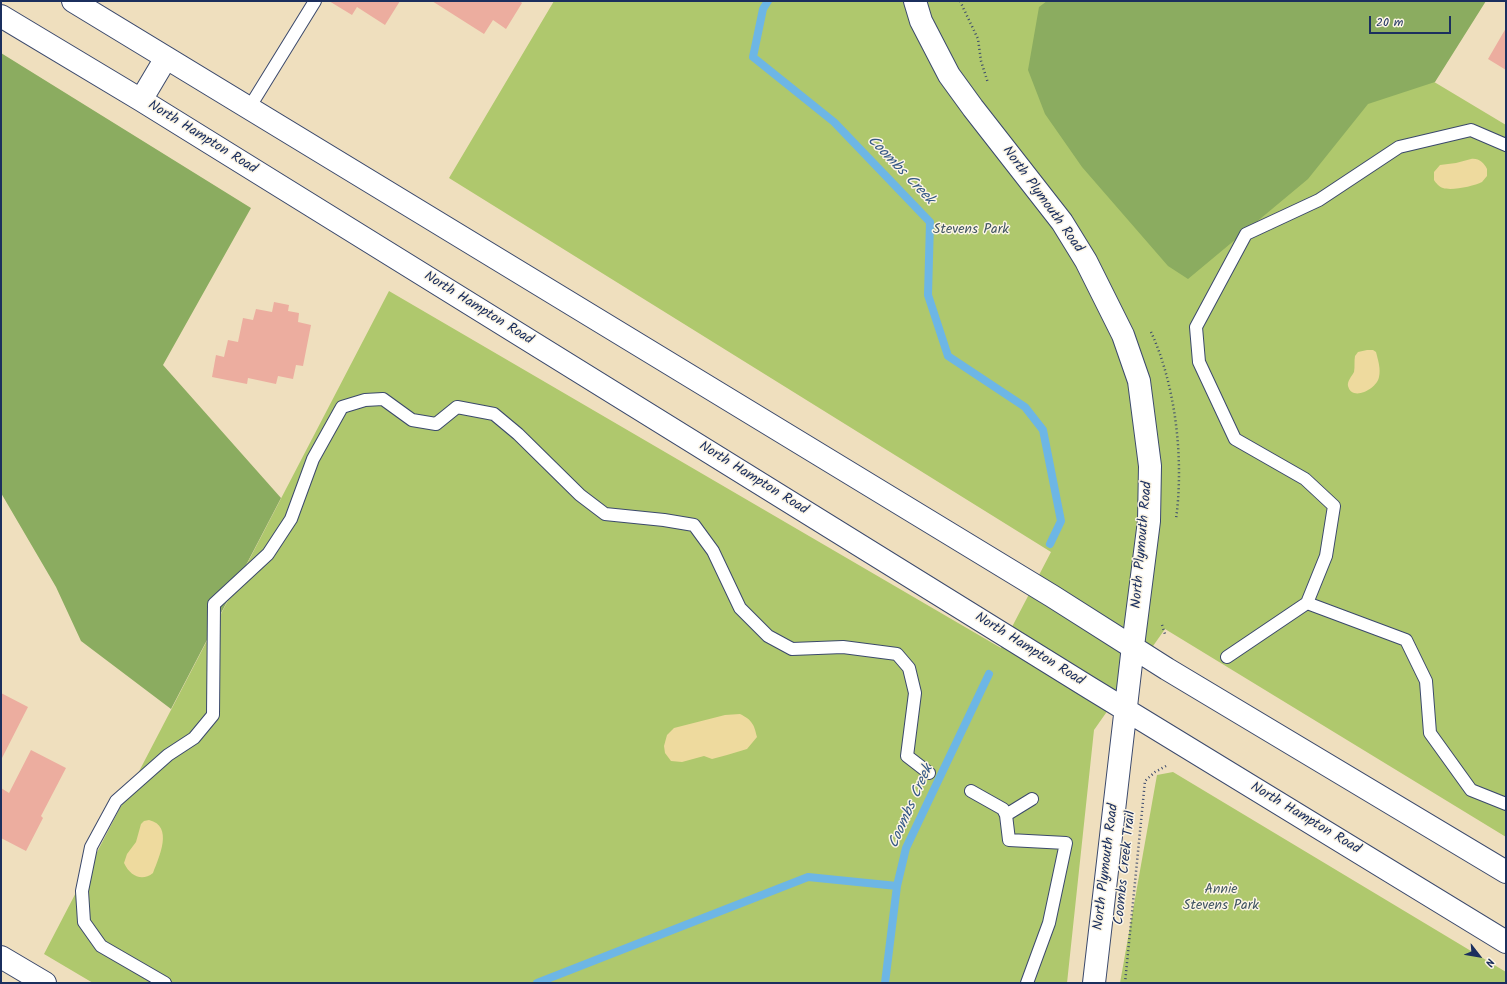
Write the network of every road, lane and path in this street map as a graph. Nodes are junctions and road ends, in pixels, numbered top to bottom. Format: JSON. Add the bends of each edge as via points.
{"nodes":[{"id":1,"x":73,"y":1,"type":"edge"},
{"id":2,"x":316,"y":1,"type":"edge"},
{"id":3,"x":915,"y":1,"type":"edge"},
{"id":4,"x":1,"y":16,"type":"edge"},
{"id":5,"x":166,"y":58,"type":"junction"},
{"id":6,"x":140,"y":100,"type":"junction"},
{"id":7,"x":249,"y":108,"type":"junction"},
{"id":8,"x":1506,"y":145,"type":"edge"},
{"id":9,"x":1307,"y":603,"type":"junction"},
{"id":10,"x":1133,"y":646,"type":"junction"},
{"id":11,"x":1227,"y":657,"type":"dead end"},
{"id":12,"x":1125,"y":709,"type":"junction"},
{"id":13,"x":1166,"y":766,"type":"dead end"},
{"id":14,"x":929,"y":773,"type":"dead end"},
{"id":15,"x":971,"y":792,"type":"dead end"},
{"id":16,"x":1032,"y":799,"type":"dead end"},
{"id":17,"x":1506,"y":804,"type":"edge"},
{"id":18,"x":1006,"y":815,"type":"junction"},
{"id":19,"x":1506,"y":872,"type":"edge"},
{"id":20,"x":1506,"y":942,"type":"edge"},
{"id":21,"x":1,"y":957,"type":"edge"},
{"id":22,"x":45,"y":983,"type":"edge"},
{"id":23,"x":165,"y":983,"type":"edge"},
{"id":24,"x":1027,"y":983,"type":"edge"},
{"id":25,"x":1094,"y":983,"type":"edge"},
{"id":26,"x":1125,"y":983,"type":"edge"}],
"edges":[{"from":1,"to":5,"type":"main road"},
{"from":2,"to":7,"type":"lane"},
{"from":3,"to":10,"type":"main road","name":"North Plymouth Road","via":[[921,21],[949,75],[1062,222],[1086,260],[1123,335],[1137,374],[1150,466],[1149,521]]},
{"from":4,"to":6,"type":"main road","name":"North Hampton Road"},
{"from":5,"to":6,"type":"main road"},
{"from":5,"to":7,"type":"main road"},
{"from":6,"to":12,"type":"main road","name":"North Hampton Road"},
{"from":7,"to":10,"type":"main road"},
{"from":8,"to":9,"type":"lane","via":[[1471,130],[1399,147],[1319,200],[1246,234],[1196,327],[1199,362],[1235,439],[1305,478],[1334,506],[1326,556]]},
{"from":9,"to":11,"type":"lane"},
{"from":9,"to":17,"type":"lane","via":[[1406,640],[1426,681],[1430,733],[1471,790]]},
{"from":10,"to":12,"type":"main road","name":"North Plymouth Road"},
{"from":10,"to":19,"type":"main road","via":[[1167,669]]},
{"from":12,"to":20,"type":"main road","name":"North Hampton Road"},
{"from":12,"to":25,"type":"main road","name":"North Plymouth Road"},
{"from":13,"to":26,"type":"path","name":"Coombs Creek Trail","via":[[1145,781]]},
{"from":14,"to":23,"type":"lane","via":[[907,756],[915,693],[909,668],[897,654],[843,647],[792,649],[768,636],[740,608],[713,552],[694,525],[604,514],[580,495],[494,414],[457,407],[436,424],[412,420],[384,399],[365,400],[342,407],[313,459],[290,519],[268,554],[214,604],[213,715],[194,738],[168,755],[116,801],[92,847],[82,891],[84,922],[101,946]]},
{"from":15,"to":18,"type":"lane","via":[[1003,809]]},
{"from":16,"to":18,"type":"lane"},
{"from":18,"to":24,"type":"lane","via":[[1009,840],[1066,844],[1049,923]]},
{"from":21,"to":22,"type":"main road"}]}
